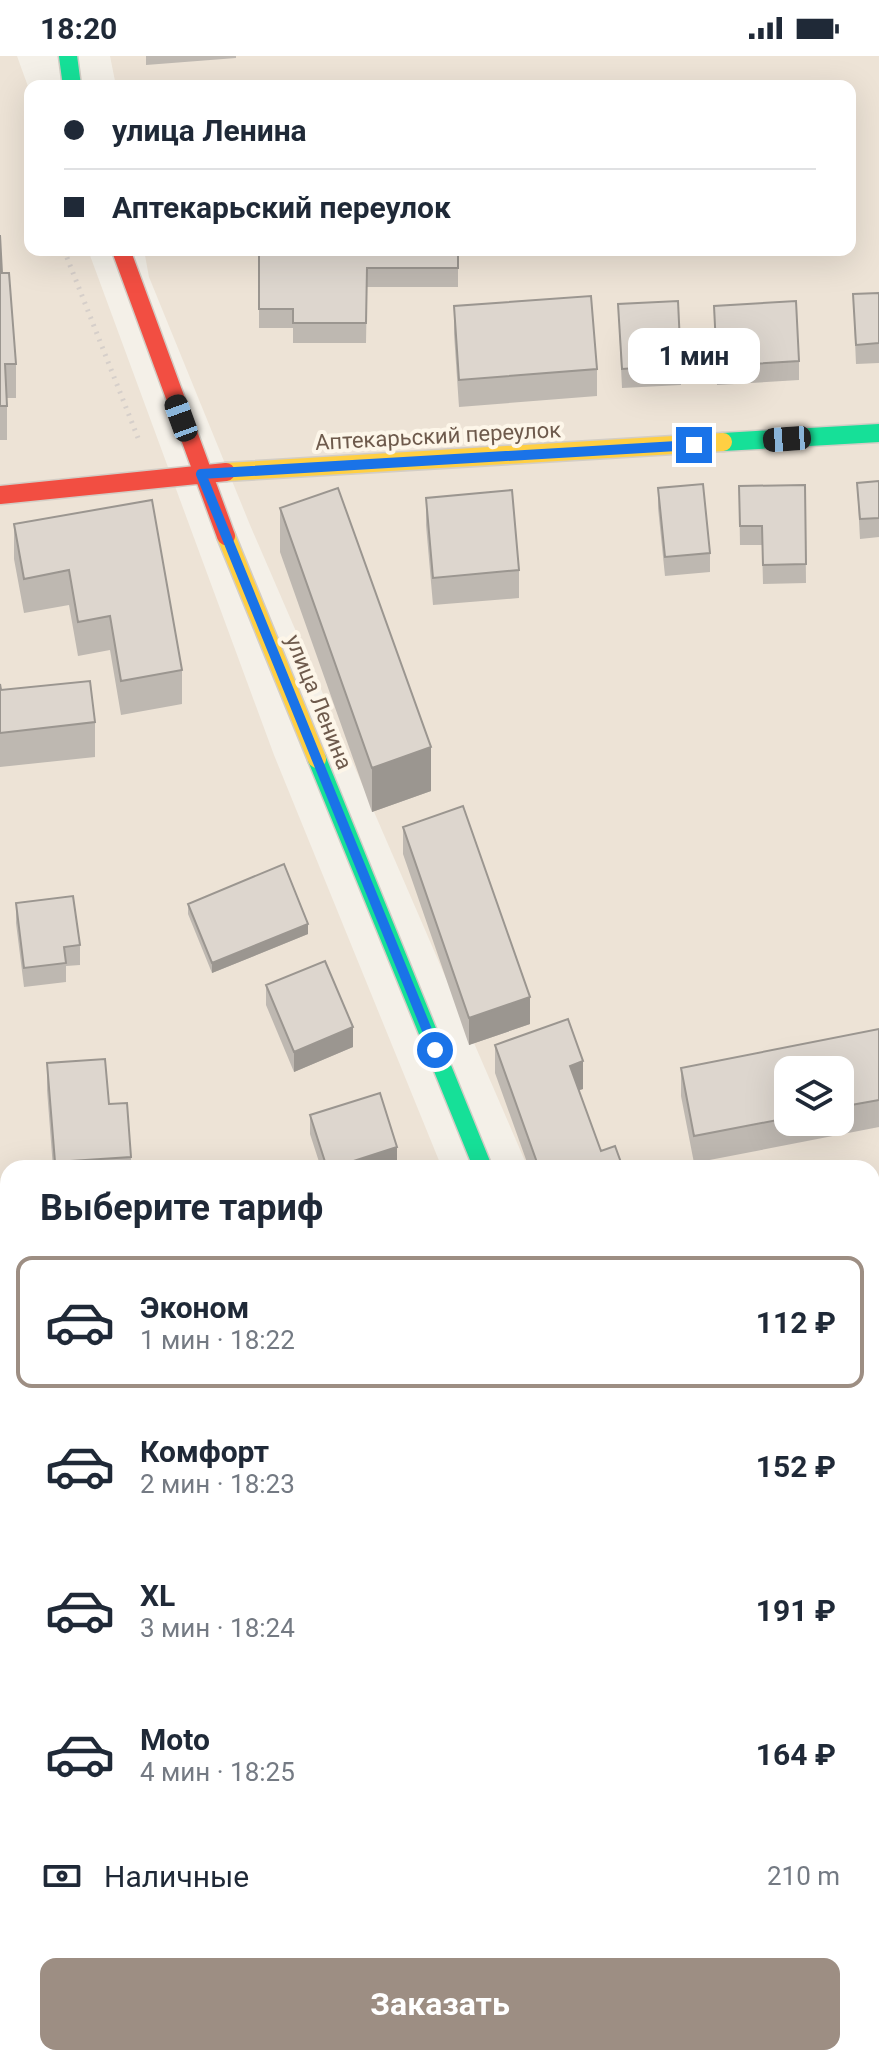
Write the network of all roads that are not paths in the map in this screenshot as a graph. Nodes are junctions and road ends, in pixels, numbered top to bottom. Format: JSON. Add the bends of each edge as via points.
{"nodes":[{"id":1,"x":68,"y":56,"type":"edge"},
{"id":2,"x":71,"y":80,"type":"edge"},
{"id":3,"x":123,"y":256,"type":"edge"},
{"id":4,"x":879,"y":433,"type":"edge"},
{"id":5,"x":201,"y":474,"type":"junction"},
{"id":6,"x":0,"y":495,"type":"edge"},
{"id":7,"x":480,"y":1160,"type":"edge"}],
"edges":[{"from":1,"to":2,"type":"main road"},
{"from":3,"to":5,"type":"main road","name":"улица Ленина"},
{"from":4,"to":5,"type":"main road","name":"Аптекарьский переулок"},
{"from":5,"to":6,"type":"main road","name":"Аптекарьский переулок"},
{"from":5,"to":7,"type":"main road","name":"улица Ленина"}]}
